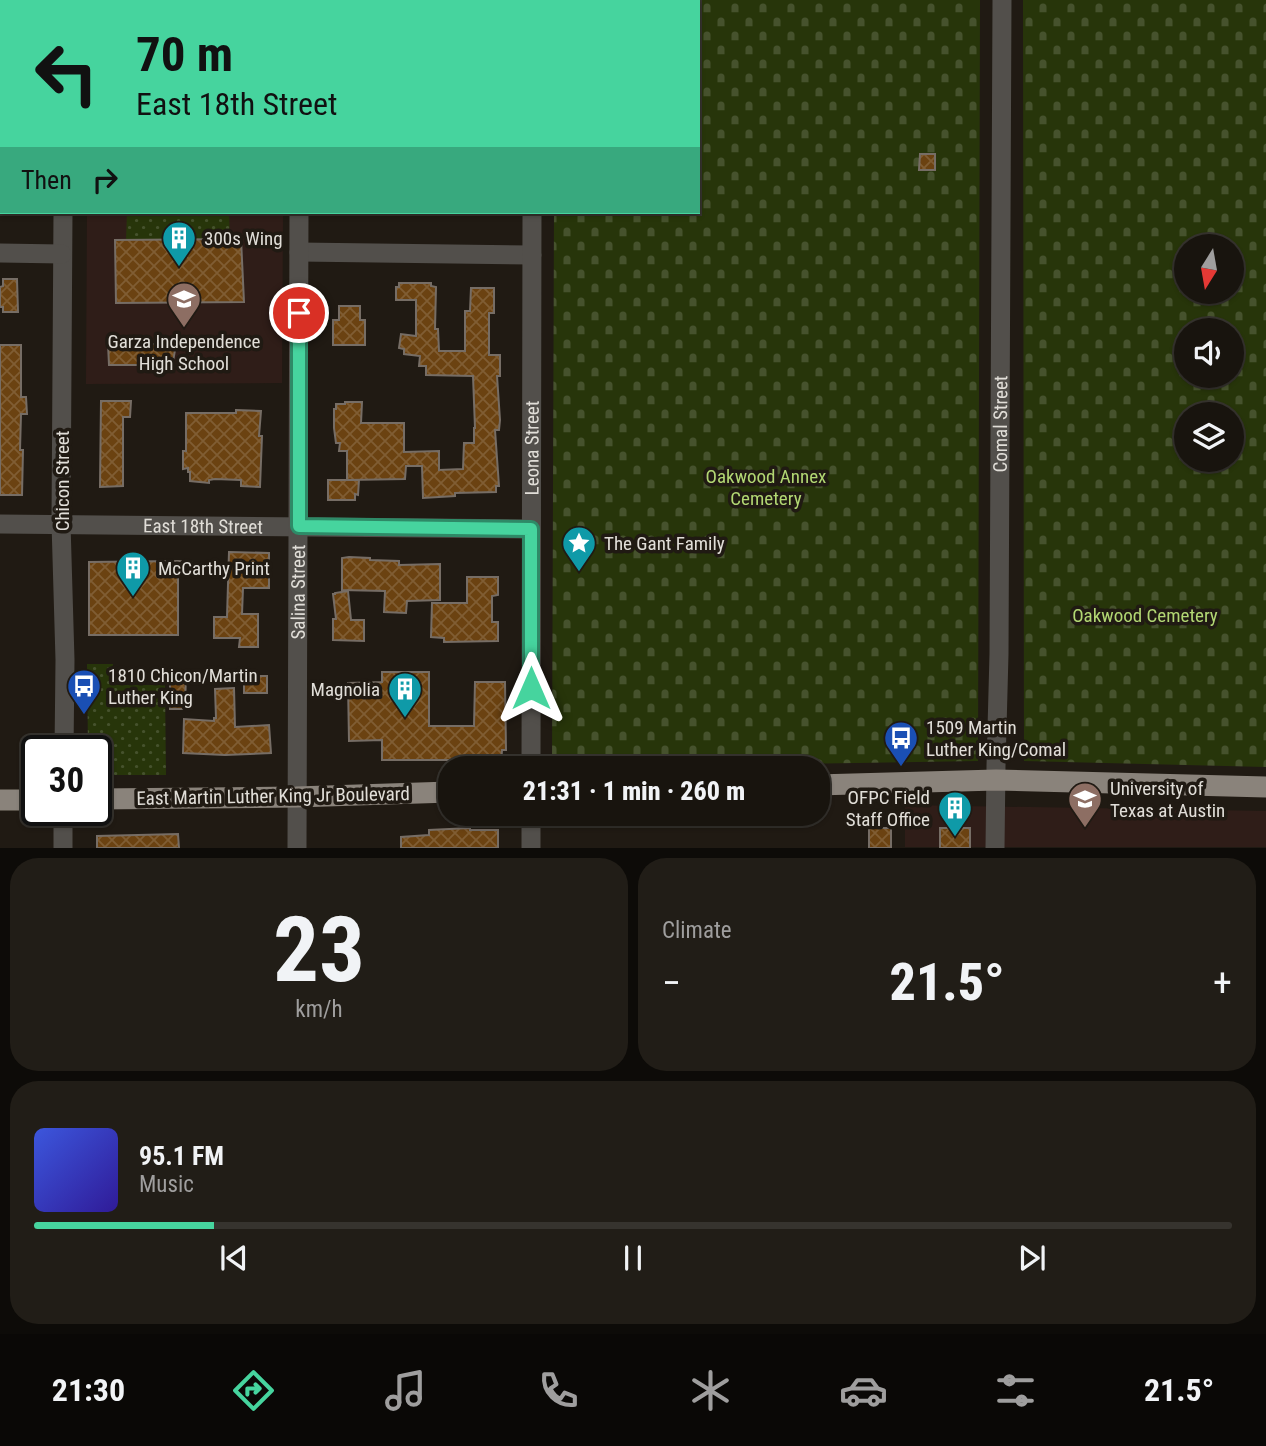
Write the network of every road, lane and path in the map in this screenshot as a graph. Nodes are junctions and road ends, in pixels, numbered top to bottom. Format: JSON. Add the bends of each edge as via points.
{"nodes":[{"id":1,"x":1002,"y":0,"type":"edge"},
{"id":2,"x":63,"y":214,"type":"edge"},
{"id":3,"x":299,"y":214,"type":"edge"},
{"id":4,"x":533,"y":214,"type":"edge"},
{"id":5,"x":299,"y":252,"type":"junction"},
{"id":6,"x":0,"y":253,"type":"edge"},
{"id":7,"x":62,"y":254,"type":"junction"},
{"id":8,"x":532,"y":255,"type":"junction"},
{"id":9,"x":61,"y":523,"type":"junction"},
{"id":10,"x":0,"y":524,"type":"edge"},
{"id":11,"x":299,"y":526,"type":"junction"},
{"id":12,"x":531,"y":529,"type":"junction"},
{"id":13,"x":64,"y":735,"type":"edge"},
{"id":14,"x":531,"y":756,"type":"edge"},
{"id":15,"x":996,"y":780,"type":"junction"},
{"id":16,"x":830,"y":785,"type":"edge"},
{"id":17,"x":1266,"y":787,"type":"edge"},
{"id":18,"x":438,"y":792,"type":"edge"},
{"id":19,"x":296,"y":797,"type":"junction"},
{"id":20,"x":112,"y":799,"type":"edge"},
{"id":21,"x":0,"y":800,"type":"edge"},
{"id":22,"x":21,"y":800,"type":"edge"},
{"id":23,"x":63,"y":826,"type":"edge"},
{"id":24,"x":531,"y":826,"type":"edge"},
{"id":25,"x":63,"y":848,"type":"edge"},
{"id":26,"x":297,"y":848,"type":"edge"},
{"id":27,"x":531,"y":848,"type":"edge"},
{"id":28,"x":995,"y":848,"type":"edge"}],
"edges":[{"from":1,"to":15,"type":"street","name":"Comal Street"},
{"from":2,"to":7,"type":"street","name":"Chicon Street"},
{"from":3,"to":5,"type":"street","name":"Salina Street"},
{"from":4,"to":8,"type":"street","name":"Leona Street"},
{"from":5,"to":8,"type":"street"},
{"from":5,"to":11,"type":"street","name":"Salina Street"},
{"from":6,"to":7,"type":"street"},
{"from":7,"to":9,"type":"street","name":"Chicon Street"},
{"from":8,"to":12,"type":"street","name":"Leona Street"},
{"from":9,"to":10,"type":"street","name":"East 18th Street"},
{"from":9,"to":11,"type":"street","name":"East 18th Street"},
{"from":9,"to":13,"type":"street","name":"Chicon Street"},
{"from":11,"to":12,"type":"street","name":"East 18th Street"},
{"from":11,"to":19,"type":"street","name":"Salina Street"},
{"from":12,"to":14,"type":"street","name":"Leona Street"},
{"from":15,"to":16,"type":"main road"},
{"from":15,"to":17,"type":"main road"},
{"from":15,"to":28,"type":"street","name":"Comal Street"},
{"from":18,"to":19,"type":"main road","name":"East Martin Luther King Jr Boulevard"},
{"from":19,"to":20,"type":"main road","name":"East Martin Luther King Jr Boulevard"},
{"from":19,"to":26,"type":"street","name":"Salina Street"},
{"from":21,"to":22,"type":"main road"},
{"from":23,"to":25,"type":"street"},
{"from":24,"to":27,"type":"street"}]}
